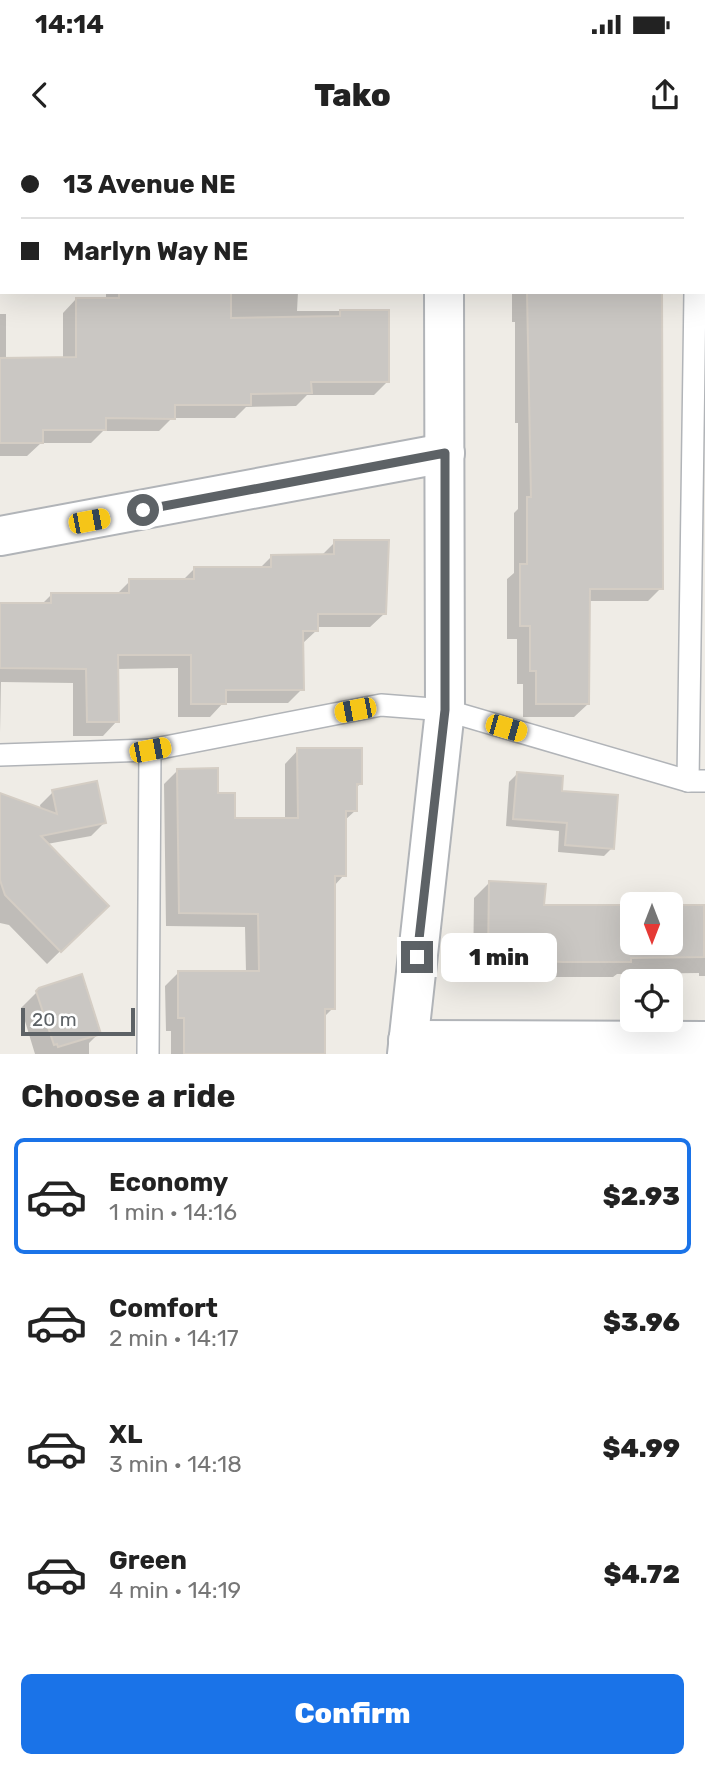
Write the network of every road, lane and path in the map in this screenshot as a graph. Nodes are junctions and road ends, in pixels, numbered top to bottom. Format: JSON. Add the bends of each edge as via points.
{"nodes":[{"id":1,"x":444,"y":294,"type":"edge"},
{"id":2,"x":695,"y":294,"type":"edge"},
{"id":3,"x":445,"y":453,"type":"junction"},
{"id":4,"x":0,"y":536,"type":"edge"},
{"id":5,"x":445,"y":710,"type":"junction"},
{"id":6,"x":150,"y":750,"type":"junction"},
{"id":7,"x":0,"y":755,"type":"edge"},
{"id":8,"x":696,"y":781,"type":"edge"},
{"id":9,"x":705,"y":1041,"type":"edge"},
{"id":10,"x":408,"y":1047,"type":"edge"},
{"id":11,"x":148,"y":1054,"type":"edge"}],
"edges":[{"from":1,"to":3,"type":"street"},
{"from":2,"to":8,"type":"lane"},
{"from":3,"to":4,"type":"street"},
{"from":3,"to":5,"type":"street"},
{"from":5,"to":6,"type":"lane","via":[[381,705]]},
{"from":5,"to":8,"type":"lane"},
{"from":5,"to":10,"type":"street"},
{"from":6,"to":7,"type":"lane"},
{"from":6,"to":11,"type":"lane"},
{"from":9,"to":10,"type":"street"}]}
